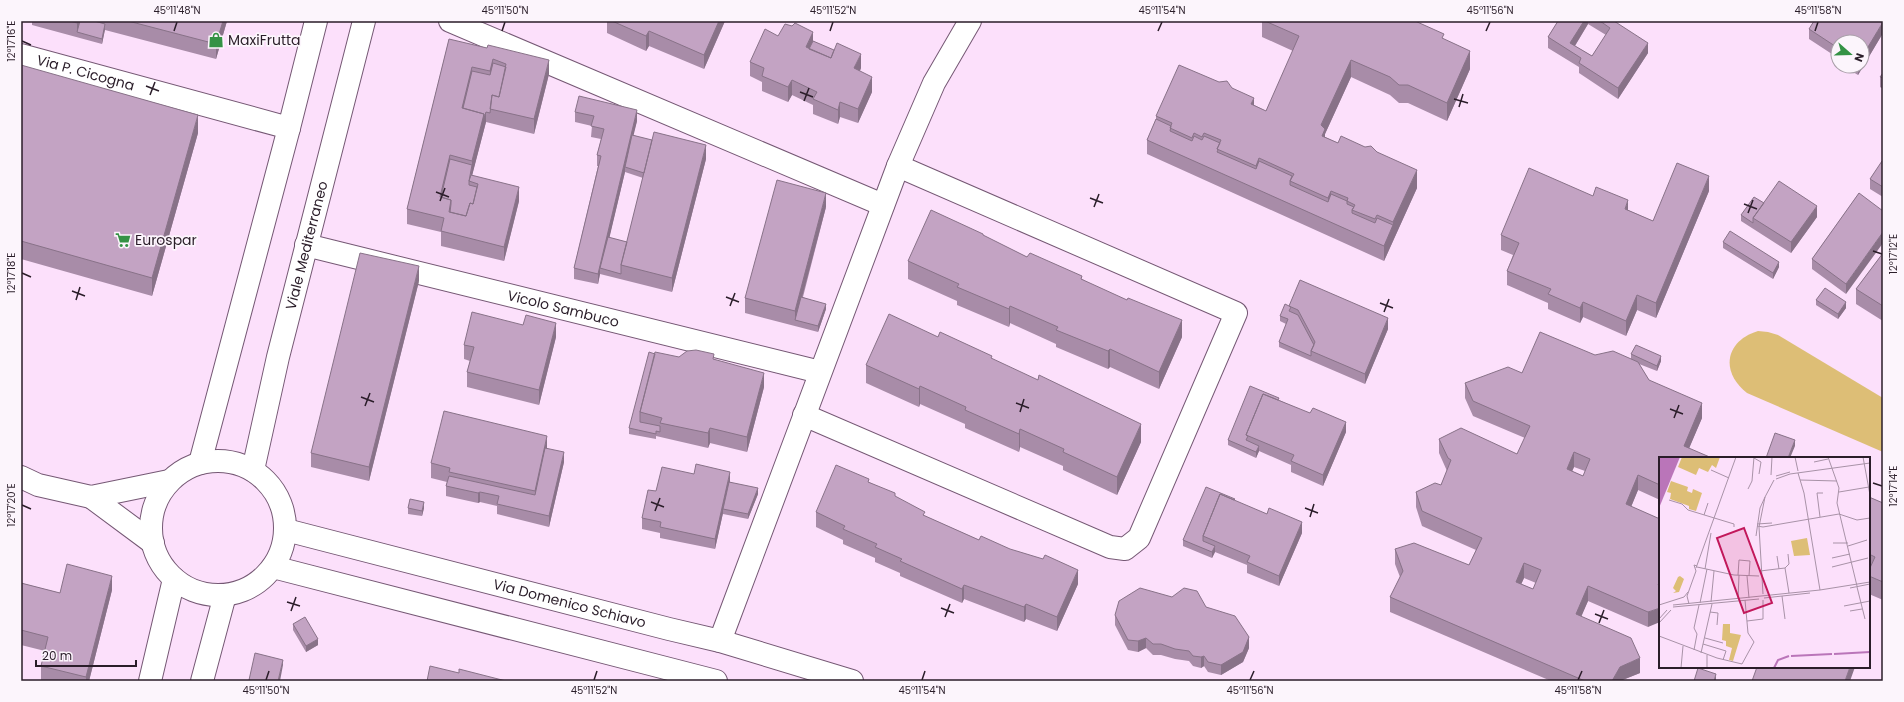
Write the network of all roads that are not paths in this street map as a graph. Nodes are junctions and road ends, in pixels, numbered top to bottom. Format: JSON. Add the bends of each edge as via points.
{"nodes":[{"id":1,"x":316,"y":21,"type":"edge"},
{"id":2,"x":364,"y":21,"type":"edge"},
{"id":3,"x":450,"y":21,"type":"edge"},
{"id":4,"x":970,"y":21,"type":"edge"},
{"id":5,"x":21,"y":55,"type":"edge"},
{"id":6,"x":289,"y":128,"type":"junction"},
{"id":7,"x":898,"y":166,"type":"junction"},
{"id":8,"x":883,"y":205,"type":"junction"},
{"id":9,"x":306,"y":245,"type":"junction"},
{"id":10,"x":820,"y":372,"type":"junction"},
{"id":11,"x":804,"y":415,"type":"junction"},
{"id":12,"x":200,"y":463,"type":"junction"},
{"id":13,"x":253,"y":470,"type":"junction"},
{"id":14,"x":21,"y":477,"type":"edge"},
{"id":15,"x":170,"y":481,"type":"junction"},
{"id":16,"x":91,"y":497,"type":"junction"},
{"id":17,"x":286,"y":530,"type":"junction"},
{"id":18,"x":153,"y":543,"type":"junction"},
{"id":19,"x":273,"y":567,"type":"junction"},
{"id":20,"x":174,"y":579,"type":"junction"},
{"id":21,"x":225,"y":595,"type":"junction"},
{"id":22,"x":720,"y":641,"type":"junction"},
{"id":23,"x":150,"y":681,"type":"edge"},
{"id":24,"x":202,"y":681,"type":"edge"},
{"id":25,"x":716,"y":681,"type":"edge"},
{"id":26,"x":852,"y":681,"type":"edge"}],
"edges":[{"from":1,"to":6,"type":"street"},
{"from":2,"to":9,"type":"street","name":"Viale Mediterraneo"},
{"from":3,"to":8,"type":"street"},
{"from":4,"to":7,"type":"street","via":[[934,83]]},
{"from":5,"to":6,"type":"street","name":"Via P. Cicogna"},
{"from":6,"to":12,"type":"street"},
{"from":7,"to":8,"type":"street"},
{"from":7,"to":11,"type":"street","via":[[1236,313],[1139,538],[1125,549],[1110,547]]},
{"from":8,"to":10,"type":"street"},
{"from":9,"to":10,"type":"street","name":"Vicolo Sambuco"},
{"from":9,"to":13,"type":"street","name":"Viale Mediterraneo"},
{"from":10,"to":11,"type":"street"},
{"from":11,"to":22,"type":"street"},
{"from":12,"to":13,"type":"street","via":[[218,460],[236,463]]},
{"from":12,"to":15,"type":"street","via":[[184,469]]},
{"from":13,"to":17,"type":"street","via":[[267,481],[278,496],[284,512]]},
{"from":14,"to":16,"type":"street","via":[[38,485]]},
{"from":15,"to":16,"type":"street"},
{"from":15,"to":18,"type":"street","via":[[161,492],[154,508],[151,523]]},
{"from":16,"to":18,"type":"street"},
{"from":17,"to":19,"type":"street","via":[[282,550]]},
{"from":17,"to":22,"type":"street","name":"Via Domenico Schiavo"},
{"from":18,"to":20,"type":"street","via":[[156,554]]},
{"from":19,"to":21,"type":"street","via":[[260,581],[244,591]]},
{"from":19,"to":25,"type":"street"},
{"from":20,"to":21,"type":"street","via":[[189,589]]},
{"from":20,"to":23,"type":"street"},
{"from":21,"to":24,"type":"street"},
{"from":22,"to":26,"type":"street","name":"Via Domenico Schiavo"}]}
